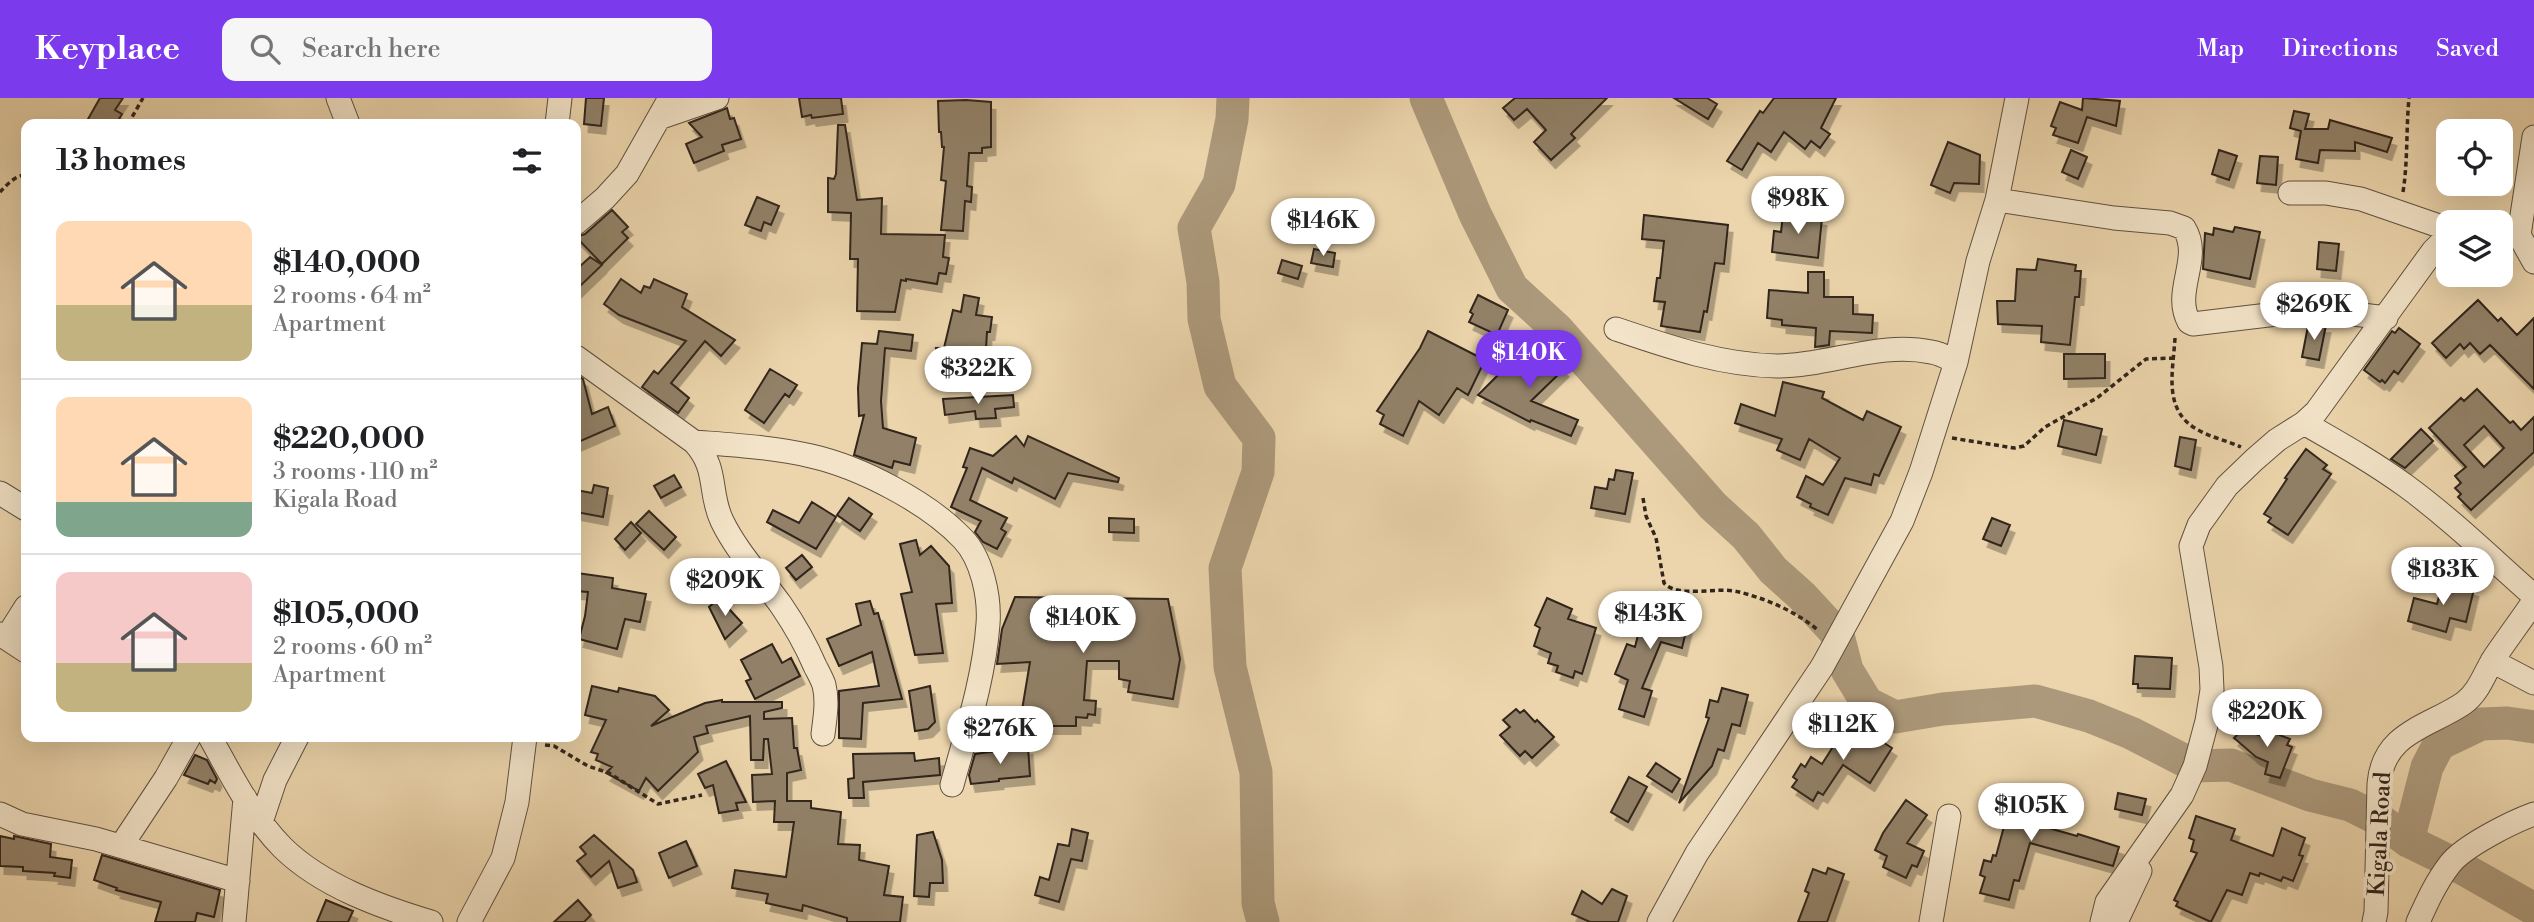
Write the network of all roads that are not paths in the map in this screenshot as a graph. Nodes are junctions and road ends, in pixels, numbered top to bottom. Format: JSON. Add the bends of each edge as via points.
{"nodes":[{"id":1,"x":338,"y":98,"type":"edge"},
{"id":2,"x":560,"y":98,"type":"edge"},
{"id":3,"x":717,"y":98,"type":"edge"},
{"id":4,"x":2017,"y":98,"type":"edge"},
{"id":5,"x":665,"y":108,"type":"edge"},
{"id":6,"x":346,"y":119,"type":"edge"},
{"id":7,"x":558,"y":119,"type":"edge"},
{"id":8,"x":2534,"y":137,"type":"edge"},
{"id":9,"x":2290,"y":193,"type":"dead end"},
{"id":10,"x":1997,"y":200,"type":"junction"},
{"id":11,"x":581,"y":219,"type":"edge"},
{"id":12,"x":2513,"y":222,"type":"edge"},
{"id":13,"x":2436,"y":224,"type":"edge"},
{"id":14,"x":2513,"y":238,"type":"edge"},
{"id":15,"x":2436,"y":248,"type":"edge"},
{"id":16,"x":2534,"y":262,"type":"edge"},
{"id":17,"x":2386,"y":318,"type":"junction"},
{"id":18,"x":1616,"y":329,"type":"dead end"},
{"id":19,"x":581,"y":361,"type":"edge"},
{"id":20,"x":1956,"y":362,"type":"junction"},
{"id":21,"x":2304,"y":423,"type":"junction"},
{"id":22,"x":694,"y":442,"type":"junction"},
{"id":23,"x":0,"y":493,"type":"edge"},
{"id":24,"x":21,"y":506,"type":"edge"},
{"id":25,"x":2534,"y":598,"type":"edge"},
{"id":26,"x":21,"y":618,"type":"edge"},
{"id":27,"x":10,"y":643,"type":"edge"},
{"id":28,"x":2493,"y":661,"type":"junction"},
{"id":29,"x":2534,"y":683,"type":"edge"},
{"id":30,"x":823,"y":734,"type":"dead end"},
{"id":31,"x":186,"y":742,"type":"edge"},
{"id":32,"x":213,"y":742,"type":"edge"},
{"id":33,"x":294,"y":742,"type":"edge"},
{"id":34,"x":525,"y":742,"type":"edge"},
{"id":35,"x":953,"y":785,"type":"dead end"},
{"id":36,"x":2182,"y":795,"type":"junction"},
{"id":37,"x":245,"y":798,"type":"junction"},
{"id":38,"x":0,"y":814,"type":"edge"},
{"id":39,"x":2534,"y":814,"type":"edge"},
{"id":40,"x":1949,"y":816,"type":"dead end"},
{"id":41,"x":261,"y":822,"type":"junction"},
{"id":42,"x":121,"y":846,"type":"junction"},
{"id":43,"x":238,"y":881,"type":"junction"},
{"id":44,"x":234,"y":922,"type":"edge"},
{"id":45,"x":431,"y":922,"type":"edge"},
{"id":46,"x":469,"y":922,"type":"edge"},
{"id":47,"x":1659,"y":922,"type":"edge"},
{"id":48,"x":1931,"y":922,"type":"edge"},
{"id":49,"x":2102,"y":922,"type":"edge"},
{"id":50,"x":2116,"y":922,"type":"edge"},
{"id":51,"x":2374,"y":922,"type":"edge"},
{"id":52,"x":2418,"y":922,"type":"edge"}],
"edges":[{"from":1,"to":6,"type":"street"},
{"from":2,"to":7,"type":"street"},
{"from":3,"to":5,"type":"street"},
{"from":4,"to":10,"type":"street"},
{"from":5,"to":11,"type":"street","via":[[627,174]]},
{"from":8,"to":12,"type":"street"},
{"from":9,"to":13,"type":"street","via":[[2326,192]]},
{"from":10,"to":17,"type":"street","via":[[2184,228],[2192,249],[2182,303],[2193,324],[2330,311]]},
{"from":10,"to":20,"type":"street"},
{"from":14,"to":16,"type":"street"},
{"from":15,"to":17,"type":"street"},
{"from":17,"to":21,"type":"street"},
{"from":18,"to":20,"type":"street","via":[[1686,352],[1745,364],[1780,366],[1904,348],[1933,352]]},
{"from":19,"to":22,"type":"street"},
{"from":20,"to":47,"type":"street","via":[[1902,521],[1822,667],[1697,853]]},
{"from":21,"to":25,"type":"street","via":[[2405,485]]},
{"from":21,"to":36,"type":"street","via":[[2277,440],[2227,486],[2191,546],[2212,690],[2195,766]]},
{"from":22,"to":30,"type":"street","via":[[706,454],[716,504],[733,541],[782,607],[824,686]]},
{"from":22,"to":35,"type":"street","via":[[813,456],[878,480],[914,500],[964,540],[978,563],[988,622],[975,700]]},
{"from":23,"to":24,"type":"street"},
{"from":25,"to":28,"type":"street","name":"Kigala Road"},
{"from":26,"to":27,"type":"street"},
{"from":28,"to":29,"type":"street"},
{"from":28,"to":51,"type":"street","name":"Kigala Road","via":[[2464,703],[2419,726],[2385,757],[2379,784]]},
{"from":31,"to":42,"type":"street"},
{"from":32,"to":37,"type":"street"},
{"from":33,"to":41,"type":"street"},
{"from":34,"to":46,"type":"street","via":[[503,858]]},
{"from":36,"to":49,"type":"street","via":[[2107,902]]},
{"from":36,"to":50,"type":"street"},
{"from":37,"to":41,"type":"street"},
{"from":37,"to":43,"type":"street"},
{"from":38,"to":42,"type":"street","via":[[22,824]]},
{"from":39,"to":52,"type":"street","via":[[2513,821],[2451,862]]},
{"from":40,"to":48,"type":"street"},
{"from":41,"to":45,"type":"street","via":[[284,849],[332,883]]},
{"from":42,"to":43,"type":"street"},
{"from":43,"to":44,"type":"street"}]}
